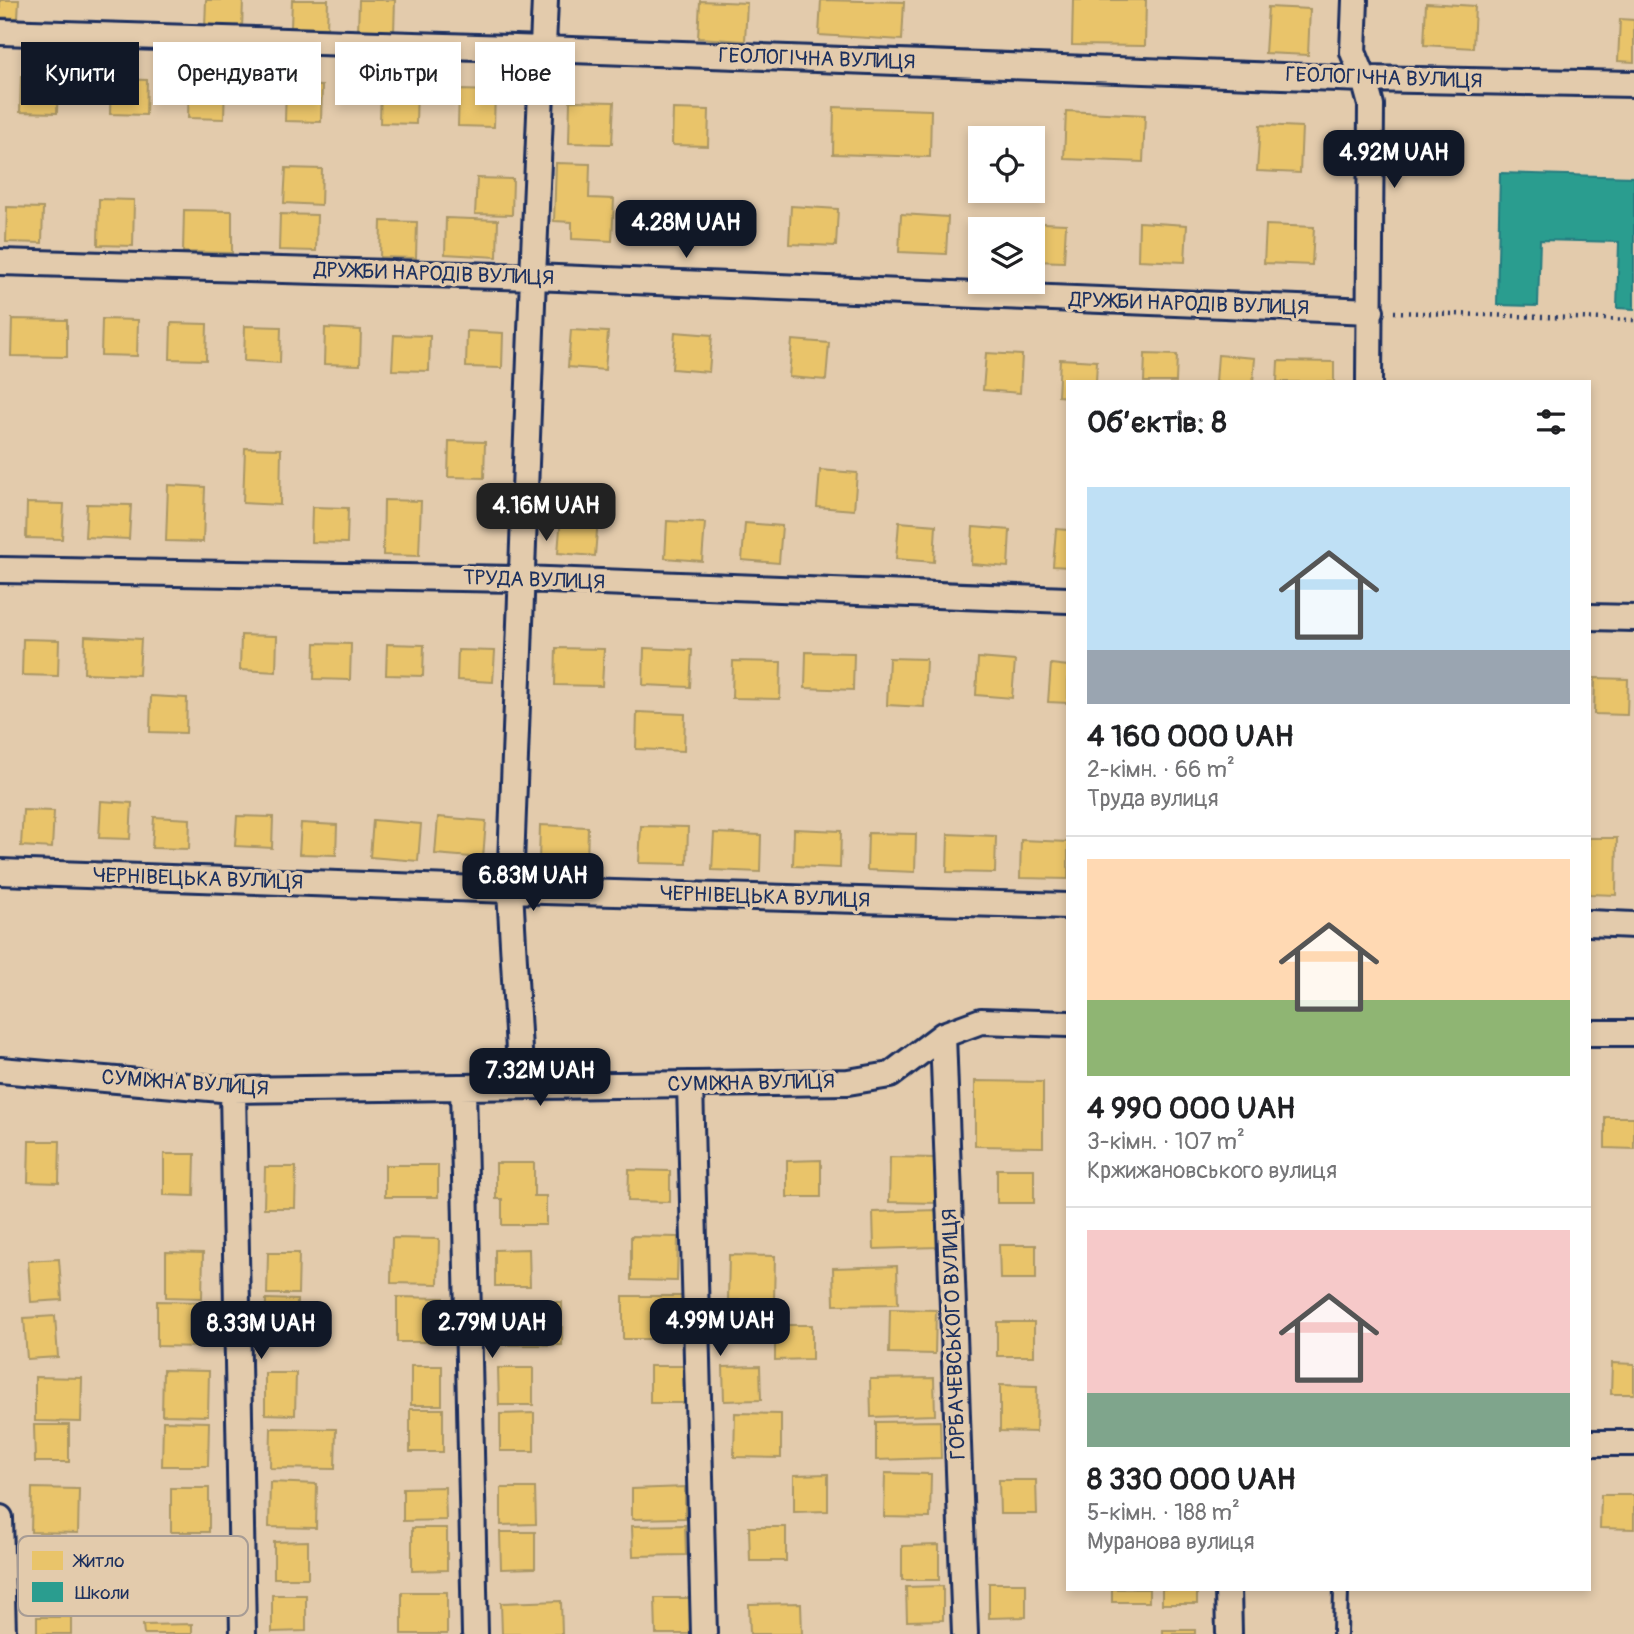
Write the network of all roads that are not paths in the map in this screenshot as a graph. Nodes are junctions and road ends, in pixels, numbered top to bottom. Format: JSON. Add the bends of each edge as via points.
{"nodes":[{"id":1,"x":545,"y":0,"type":"edge"},
{"id":2,"x":1355,"y":0,"type":"edge"},
{"id":3,"x":0,"y":32,"type":"edge"},
{"id":4,"x":544,"y":42,"type":"edge"},
{"id":5,"x":475,"y":47,"type":"edge"},
{"id":6,"x":575,"y":50,"type":"edge"},
{"id":7,"x":1364,"y":79,"type":"junction"},
{"id":8,"x":1634,"y":84,"type":"edge"},
{"id":9,"x":541,"y":105,"type":"edge"},
{"id":10,"x":0,"y":262,"type":"edge"},
{"id":11,"x":533,"y":277,"type":"junction"},
{"id":12,"x":1371,"y":311,"type":"junction"},
{"id":13,"x":1370,"y":380,"type":"edge"},
{"id":14,"x":0,"y":570,"type":"edge"},
{"id":15,"x":522,"y":579,"type":"junction"},
{"id":16,"x":1066,"y":600,"type":"edge"},
{"id":17,"x":1591,"y":617,"type":"edge"},
{"id":18,"x":1634,"y":618,"type":"edge"},
{"id":19,"x":0,"y":872,"type":"edge"},
{"id":20,"x":510,"y":890,"type":"junction"},
{"id":21,"x":1066,"y":905,"type":"edge"},
{"id":22,"x":1591,"y":923,"type":"edge"},
{"id":23,"x":1634,"y":925,"type":"edge"},
{"id":24,"x":1066,"y":1024,"type":"edge"},
{"id":25,"x":1591,"y":1033,"type":"edge"},
{"id":26,"x":1634,"y":1033,"type":"edge"},
{"id":27,"x":943,"y":1035,"type":"junction"},
{"id":28,"x":0,"y":1070,"type":"edge"},
{"id":29,"x":690,"y":1084,"type":"junction"},
{"id":30,"x":521,"y":1086,"type":"junction"},
{"id":31,"x":463,"y":1087,"type":"junction"},
{"id":32,"x":233,"y":1090,"type":"junction"},
{"id":33,"x":1591,"y":1443,"type":"edge"},
{"id":34,"x":1634,"y":1443,"type":"edge"},
{"id":35,"x":0,"y":1518,"type":"edge"},
{"id":36,"x":241,"y":1536,"type":"edge"},
{"id":37,"x":1228,"y":1591,"type":"edge"},
{"id":38,"x":1341,"y":1591,"type":"edge"},
{"id":39,"x":243,"y":1616,"type":"edge"},
{"id":40,"x":2,"y":1634,"type":"edge"},
{"id":41,"x":243,"y":1634,"type":"edge"},
{"id":42,"x":475,"y":1634,"type":"edge"},
{"id":43,"x":704,"y":1634,"type":"edge"},
{"id":44,"x":965,"y":1634,"type":"edge"},
{"id":45,"x":1229,"y":1634,"type":"edge"},
{"id":46,"x":1340,"y":1634,"type":"edge"}],
"edges":[{"from":1,"to":4,"type":"street"},
{"from":2,"to":7,"type":"street","via":[[1353,52]]},
{"from":3,"to":5,"type":"street","name":"ГЕОЛОГІЧНА ВУЛИЦЯ"},
{"from":6,"to":7,"type":"street","name":"ГЕОЛОГІЧНА ВУЛИЦЯ"},
{"from":7,"to":8,"type":"street","name":"ГЕОЛОГІЧНА ВУЛИЦЯ"},
{"from":7,"to":12,"type":"street","via":[[1371,105]]},
{"from":9,"to":11,"type":"street"},
{"from":10,"to":11,"type":"street","name":"ДРУЖБИ НАРОДІВ ВУЛИЦЯ"},
{"from":11,"to":12,"type":"street","name":"ДРУЖБИ НАРОДІВ ВУЛИЦЯ"},
{"from":11,"to":15,"type":"street"},
{"from":12,"to":13,"type":"street"},
{"from":14,"to":15,"type":"street","name":"ТРУДА ВУЛИЦЯ"},
{"from":15,"to":16,"type":"street","name":"ТРУДА ВУЛИЦЯ"},
{"from":15,"to":20,"type":"street"},
{"from":17,"to":18,"type":"street"},
{"from":19,"to":20,"type":"street","name":"ЧЕРНІВЕЦЬКА ВУЛИЦЯ"},
{"from":20,"to":21,"type":"street","name":"ЧЕРНІВЕЦЬКА ВУЛИЦЯ"},
{"from":20,"to":30,"type":"street"},
{"from":22,"to":23,"type":"street"},
{"from":24,"to":27,"type":"street","name":"СУМІЖНА ВУЛИЦЯ","via":[[981,1021]]},
{"from":25,"to":26,"type":"street"},
{"from":27,"to":29,"type":"street","name":"СУМІЖНА ВУЛИЦЯ","via":[[890,1075],[848,1082]]},
{"from":27,"to":44,"type":"street","name":"ГОРБАЧЕВСЬКОГО ВУЛИЦЯ"},
{"from":28,"to":32,"type":"street","name":"СУМІЖНА ВУЛИЦЯ"},
{"from":29,"to":30,"type":"street","name":"СУМІЖНА ВУЛИЦЯ"},
{"from":29,"to":43,"type":"street"},
{"from":30,"to":31,"type":"street","name":"СУМІЖНА ВУЛИЦЯ"},
{"from":31,"to":32,"type":"street","name":"СУМІЖНА ВУЛИЦЯ"},
{"from":31,"to":42,"type":"street"},
{"from":32,"to":36,"type":"street"},
{"from":33,"to":34,"type":"street"},
{"from":35,"to":40,"type":"street"},
{"from":37,"to":45,"type":"street"},
{"from":38,"to":46,"type":"lane"},
{"from":39,"to":41,"type":"street"}]}
